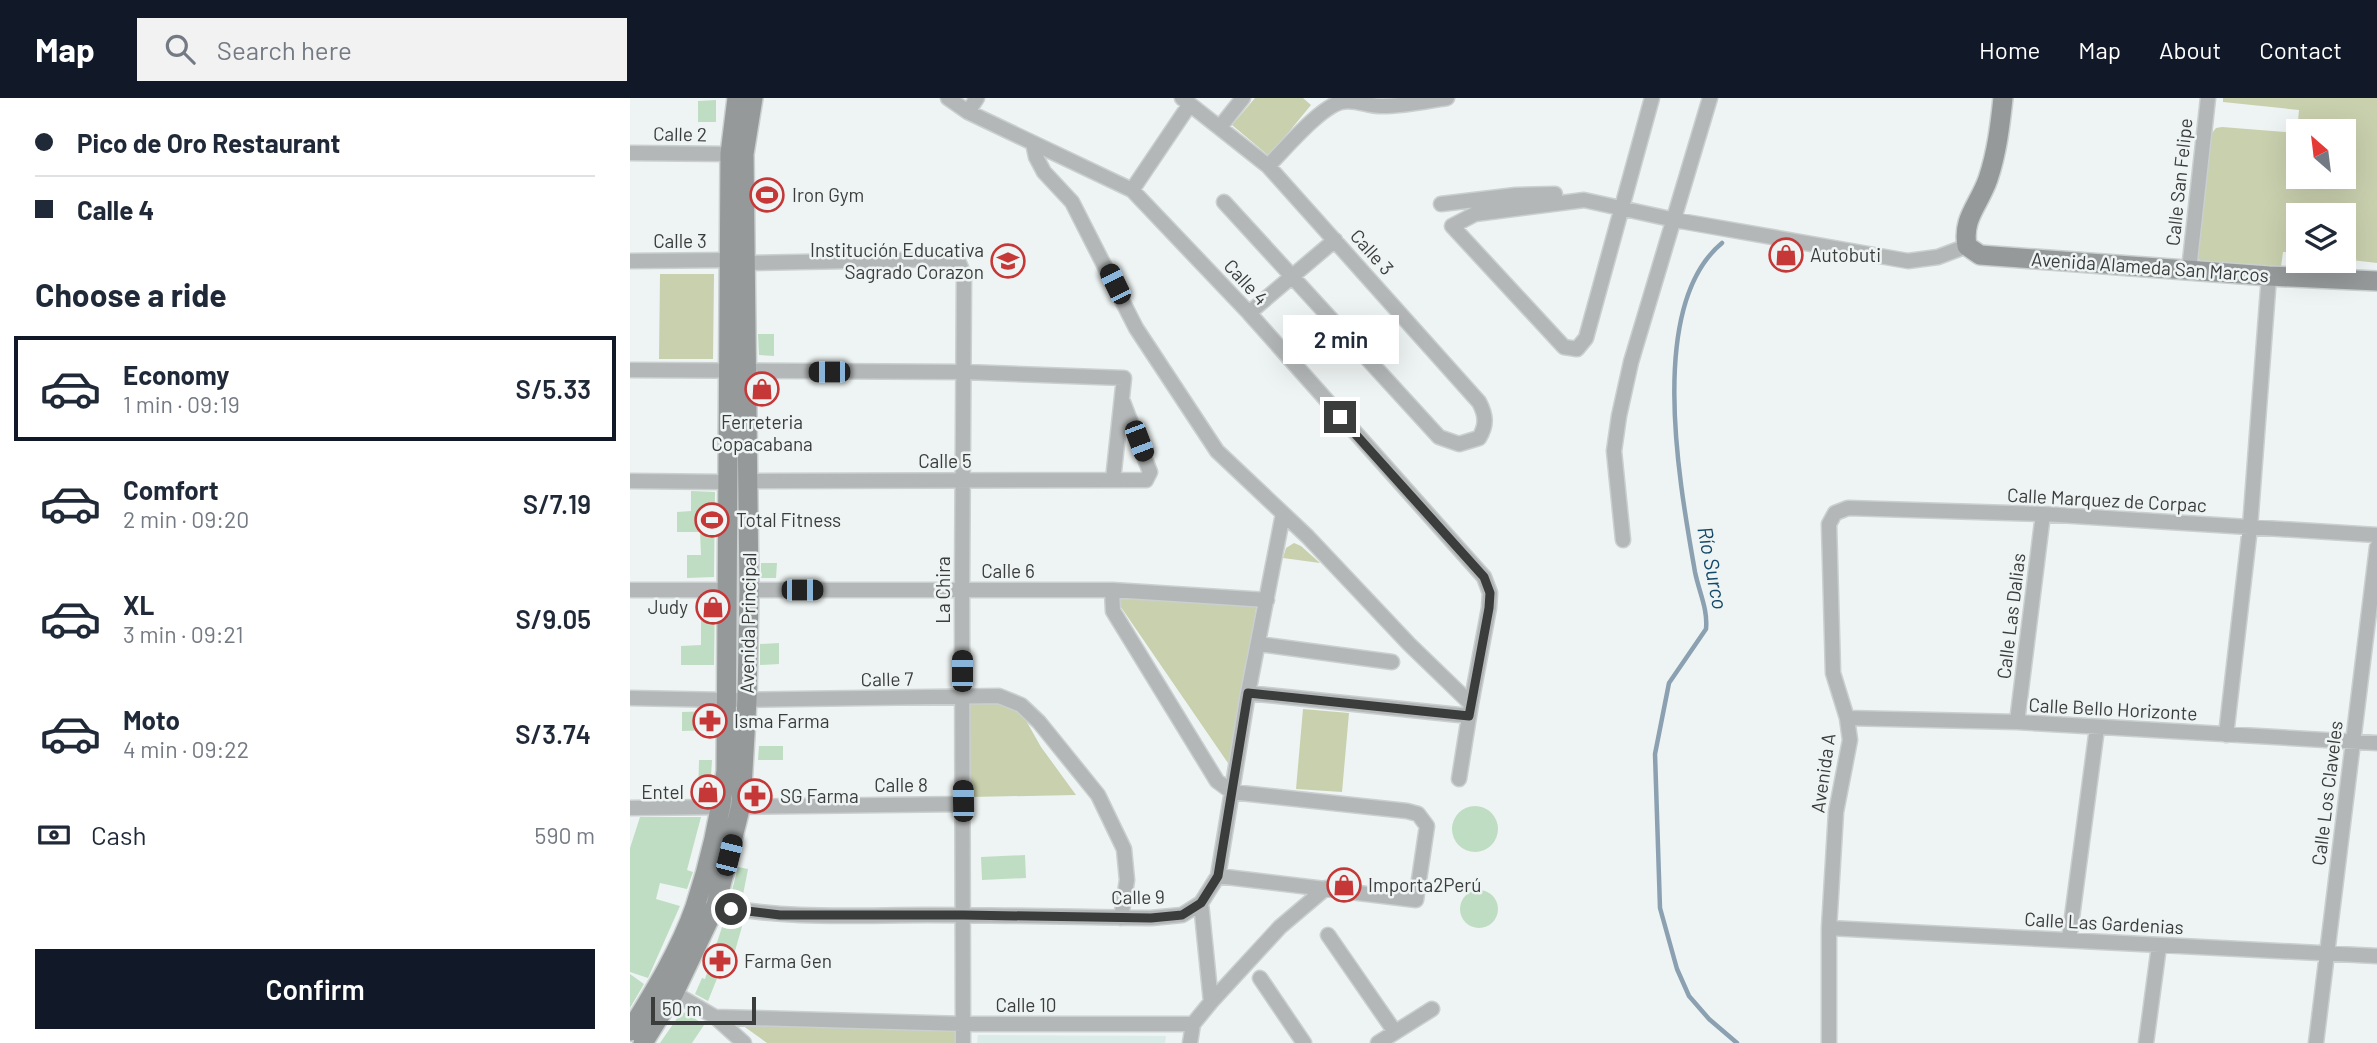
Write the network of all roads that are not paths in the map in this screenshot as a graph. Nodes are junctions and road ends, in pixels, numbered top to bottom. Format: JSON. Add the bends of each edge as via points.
{"nodes":[{"id":1,"x":737,"y":98,"type":"edge"},
{"id":2,"x":754,"y":98,"type":"edge"},
{"id":3,"x":948,"y":98,"type":"edge"},
{"id":4,"x":977,"y":98,"type":"edge"},
{"id":5,"x":1242,"y":98,"type":"edge"},
{"id":6,"x":1447,"y":98,"type":"edge"},
{"id":7,"x":1652,"y":98,"type":"edge"},
{"id":8,"x":1710,"y":98,"type":"edge"},
{"id":9,"x":2003,"y":98,"type":"edge"},
{"id":10,"x":2208,"y":98,"type":"edge"},
{"id":11,"x":1186,"y":101,"type":"edge"},
{"id":12,"x":968,"y":111,"type":"junction"},
{"id":13,"x":1220,"y":127,"type":"junction"},
{"id":14,"x":1032,"y":143,"type":"junction"},
{"id":15,"x":630,"y":153,"type":"edge"},
{"id":16,"x":730,"y":154,"type":"junction"},
{"id":17,"x":1268,"y":166,"type":"junction"},
{"id":18,"x":1132,"y":190,"type":"junction"},
{"id":19,"x":1584,"y":200,"type":"junction"},
{"id":20,"x":1224,"y":202,"type":"dead end"},
{"id":21,"x":1441,"y":204,"type":"dead end"},
{"id":22,"x":1622,"y":209,"type":"junction"},
{"id":23,"x":1675,"y":220,"type":"junction"},
{"id":24,"x":1335,"y":240,"type":"junction"},
{"id":25,"x":1967,"y":246,"type":"junction"},
{"id":26,"x":630,"y":261,"type":"edge"},
{"id":27,"x":738,"y":262,"type":"junction"},
{"id":28,"x":959,"y":263,"type":"joint"},
{"id":29,"x":2189,"y":270,"type":"junction"},
{"id":30,"x":2269,"y":275,"type":"junction"},
{"id":31,"x":1292,"y":276,"type":"junction"},
{"id":32,"x":2377,"y":281,"type":"edge"},
{"id":33,"x":1250,"y":313,"type":"junction"},
{"id":34,"x":630,"y":370,"type":"edge"},
{"id":35,"x":738,"y":371,"type":"junction"},
{"id":36,"x":965,"y":372,"type":"junction"},
{"id":37,"x":1122,"y":397,"type":"junction"},
{"id":38,"x":963,"y":480,"type":"junction"},
{"id":39,"x":1113,"y":480,"type":"junction"},
{"id":40,"x":630,"y":481,"type":"edge"},
{"id":41,"x":749,"y":481,"type":"junction"},
{"id":42,"x":726,"y":482,"type":"junction"},
{"id":43,"x":1835,"y":513,"type":"joint"},
{"id":44,"x":1283,"y":514,"type":"junction"},
{"id":45,"x":2043,"y":514,"type":"junction"},
{"id":46,"x":2250,"y":527,"type":"junction"},
{"id":47,"x":2377,"y":535,"type":"edge"},
{"id":48,"x":1623,"y":540,"type":"dead end"},
{"id":49,"x":2377,"y":547,"type":"edge"},
{"id":50,"x":630,"y":590,"type":"edge"},
{"id":51,"x":727,"y":590,"type":"junction"},
{"id":52,"x":749,"y":590,"type":"junction"},
{"id":53,"x":962,"y":590,"type":"junction"},
{"id":54,"x":1112,"y":590,"type":"junction"},
{"id":55,"x":1267,"y":600,"type":"junction"},
{"id":56,"x":1259,"y":644,"type":"junction"},
{"id":57,"x":1392,"y":662,"type":"dead end"},
{"id":58,"x":1248,"y":693,"type":"junction"},
{"id":59,"x":630,"y":698,"type":"edge"},
{"id":60,"x":962,"y":698,"type":"junction"},
{"id":61,"x":727,"y":700,"type":"junction"},
{"id":62,"x":747,"y":700,"type":"junction"},
{"id":63,"x":1470,"y":710,"type":"junction"},
{"id":64,"x":1847,"y":718,"type":"junction"},
{"id":65,"x":2017,"y":722,"type":"junction"},
{"id":66,"x":2097,"y":728,"type":"junction"},
{"id":67,"x":2227,"y":735,"type":"junction"},
{"id":68,"x":2352,"y":741,"type":"junction"},
{"id":69,"x":2377,"y":743,"type":"edge"},
{"id":70,"x":1460,"y":779,"type":"dead end"},
{"id":71,"x":1232,"y":792,"type":"junction"},
{"id":72,"x":963,"y":804,"type":"junction"},
{"id":73,"x":731,"y":806,"type":"junction"},
{"id":74,"x":631,"y":810,"type":"edge"},
{"id":75,"x":1218,"y":876,"type":"junction"},
{"id":76,"x":1326,"y":888,"type":"junction"},
{"id":77,"x":1201,"y":903,"type":"junction"},
{"id":78,"x":716,"y":905,"type":"junction"},
{"id":79,"x":963,"y":915,"type":"junction"},
{"id":80,"x":1121,"y":918,"type":"junction"},
{"id":81,"x":1829,"y":928,"type":"junction"},
{"id":82,"x":1328,"y":935,"type":"dead end"},
{"id":83,"x":2069,"y":940,"type":"junction"},
{"id":84,"x":2159,"y":946,"type":"junction"},
{"id":85,"x":2328,"y":954,"type":"junction"},
{"id":86,"x":2377,"y":956,"type":"edge"},
{"id":87,"x":1260,"y":978,"type":"dead end"},
{"id":88,"x":674,"y":993,"type":"junction"},
{"id":89,"x":1211,"y":1002,"type":"junction"},
{"id":90,"x":1432,"y":1009,"type":"dead end"},
{"id":91,"x":715,"y":1017,"type":"junction"},
{"id":92,"x":964,"y":1024,"type":"junction"},
{"id":93,"x":1194,"y":1024,"type":"junction"},
{"id":94,"x":630,"y":1031,"type":"edge"},
{"id":95,"x":1395,"y":1032,"type":"junction"},
{"id":96,"x":643,"y":1043,"type":"edge"},
{"id":97,"x":744,"y":1043,"type":"edge"},
{"id":98,"x":963,"y":1043,"type":"edge"},
{"id":99,"x":1190,"y":1043,"type":"edge"},
{"id":100,"x":1304,"y":1043,"type":"edge"},
{"id":101,"x":1378,"y":1043,"type":"edge"},
{"id":102,"x":1829,"y":1043,"type":"edge"},
{"id":103,"x":2146,"y":1043,"type":"edge"},
{"id":104,"x":2316,"y":1043,"type":"edge"}],
"edges":[{"from":1,"to":16,"type":"street","name":"Avenida Principal"},
{"from":2,"to":27,"type":"street","name":"Avenida Principal","via":[[744,154]]},
{"from":3,"to":12,"type":"street","name":"Calle 4"},
{"from":4,"to":12,"type":"street"},
{"from":5,"to":13,"type":"street"},
{"from":6,"to":17,"type":"street","via":[[1387,107],[1341,102],[1326,109]]},
{"from":7,"to":22,"type":"street"},
{"from":8,"to":23,"type":"street"},
{"from":9,"to":25,"type":"street","via":[[1998,143],[1987,183],[1965,232]]},
{"from":10,"to":29,"type":"street","name":"Calle San Felipe"},
{"from":11,"to":13,"type":"street","name":"Calle 3"},
{"from":11,"to":18,"type":"street"},
{"from":12,"to":14,"type":"street","name":"Calle 4"},
{"from":13,"to":17,"type":"street","name":"Calle 3"},
{"from":14,"to":18,"type":"street","name":"Calle 4"},
{"from":14,"to":44,"type":"street","via":[[1044,172],[1078,212],[1136,328],[1217,451]]},
{"from":15,"to":16,"type":"street","name":"Calle 2"},
{"from":16,"to":27,"type":"street","name":"Avenida Principal"},
{"from":17,"to":24,"type":"street","name":"Calle 3"},
{"from":18,"to":33,"type":"street","name":"Calle 4"},
{"from":19,"to":21,"type":"street","via":[[1565,194]]},
{"from":19,"to":22,"type":"street"},
{"from":19,"to":22,"type":"street","via":[[1475,214],[1452,226],[1564,347],[1577,349],[1586,338]]},
{"from":20,"to":31,"type":"street"},
{"from":22,"to":23,"type":"street"},
{"from":23,"to":25,"type":"street","via":[[1908,261],[1938,257]]},
{"from":23,"to":48,"type":"street","via":[[1619,416],[1614,451]]},
{"from":24,"to":31,"type":"street"},
{"from":24,"to":31,"type":"street","name":"Calle 3","via":[[1484,411],[1485,425],[1479,438],[1459,444],[1439,437]]},
{"from":25,"to":29,"type":"street","name":"Avenida Alameda San Marcos","via":[[1980,255],[1996,257]]},
{"from":26,"to":27,"type":"street","name":"Calle 3"},
{"from":27,"to":28,"type":"street","name":"Calle 3","via":[[948,258]]},
{"from":27,"to":35,"type":"street","name":"Avenida Principal"},
{"from":28,"to":36,"type":"street","name":"La Chira","via":[[964,275]]},
{"from":29,"to":30,"type":"street","name":"Avenida Alameda San Marcos"},
{"from":30,"to":32,"type":"street","name":"Avenida Alameda San Marcos"},
{"from":30,"to":46,"type":"street"},
{"from":31,"to":33,"type":"street"},
{"from":33,"to":63,"type":"street","name":"Calle 4","via":[[1484,577],[1489,608]]},
{"from":34,"to":35,"type":"street"},
{"from":35,"to":36,"type":"street"},
{"from":35,"to":41,"type":"street","name":"Avenida Principal"},
{"from":35,"to":42,"type":"street","name":"Avenida Principal"},
{"from":36,"to":37,"type":"street","via":[[1124,378]]},
{"from":36,"to":38,"type":"street","name":"La Chira"},
{"from":37,"to":39,"type":"street"},
{"from":37,"to":39,"type":"street","name":"Calle 5","via":[[1150,472],[1146,481]]},
{"from":38,"to":39,"type":"street","name":"Calle 5"},
{"from":38,"to":41,"type":"street","name":"Calle 5"},
{"from":38,"to":53,"type":"street","name":"La Chira"},
{"from":40,"to":42,"type":"street"},
{"from":41,"to":52,"type":"street","name":"Avenida Principal"},
{"from":42,"to":51,"type":"street","name":"Avenida Principal"},
{"from":43,"to":45,"type":"street","name":"Calle Marquez de Corpac","via":[[1848,508]]},
{"from":43,"to":64,"type":"street","name":"Avenida A","via":[[1829,524],[1833,673]]},
{"from":44,"to":55,"type":"street"},
{"from":44,"to":63,"type":"street"},
{"from":45,"to":46,"type":"street","name":"Calle Marquez de Corpac"},
{"from":45,"to":65,"type":"street","name":"Calle Las Dalias"},
{"from":46,"to":47,"type":"street","name":"Calle Marquez de Corpac"},
{"from":46,"to":67,"type":"street"},
{"from":49,"to":68,"type":"street","name":"Calle Los Claveles"},
{"from":50,"to":51,"type":"street"},
{"from":51,"to":61,"type":"street","name":"Avenida Principal"},
{"from":52,"to":53,"type":"street","name":"Calle 6"},
{"from":52,"to":62,"type":"street","name":"Avenida Principal"},
{"from":53,"to":54,"type":"street","name":"Calle 6"},
{"from":53,"to":60,"type":"street","name":"La Chira"},
{"from":54,"to":55,"type":"street","name":"Calle 6"},
{"from":54,"to":71,"type":"street","via":[[1113,611],[1217,781]]},
{"from":55,"to":56,"type":"street"},
{"from":56,"to":57,"type":"street"},
{"from":56,"to":58,"type":"street"},
{"from":58,"to":63,"type":"street"},
{"from":58,"to":71,"type":"street"},
{"from":59,"to":61,"type":"street","name":"Calle 7"},
{"from":60,"to":62,"type":"street","name":"Calle 7"},
{"from":60,"to":72,"type":"street","name":"La Chira"},
{"from":60,"to":80,"type":"street","name":"Calle 7","via":[[999,696],[1021,705],[1098,795],[1124,849],[1127,880]]},
{"from":61,"to":62,"type":"street","name":"Calle 7"},
{"from":61,"to":73,"type":"street","name":"Avenida Principal","via":[[726,771]]},
{"from":62,"to":73,"type":"street","name":"Avenida Principal"},
{"from":63,"to":70,"type":"street","name":"Calle 4"},
{"from":64,"to":65,"type":"street","name":"Calle Bello Horizonte"},
{"from":64,"to":81,"type":"street","name":"Avenida A","via":[[1850,740],[1836,812]]},
{"from":65,"to":66,"type":"street","name":"Calle Bello Horizonte"},
{"from":66,"to":67,"type":"street","name":"Calle Bello Horizonte"},
{"from":66,"to":83,"type":"street"},
{"from":67,"to":68,"type":"street","name":"Calle Bello Horizonte"},
{"from":68,"to":69,"type":"street","name":"Calle Bello Horizonte"},
{"from":68,"to":85,"type":"street","name":"Calle Los Claveles"},
{"from":71,"to":75,"type":"street"},
{"from":71,"to":76,"type":"street","via":[[1407,811],[1423,818],[1426,834],[1416,900]]},
{"from":72,"to":73,"type":"street","name":"Calle 8"},
{"from":72,"to":79,"type":"street","name":"La Chira"},
{"from":73,"to":74,"type":"street","name":"Calle 8"},
{"from":73,"to":78,"type":"street","name":"Avenida Principal"},
{"from":73,"to":94,"type":"street","name":"Avenida Principal","via":[[694,909]]},
{"from":75,"to":76,"type":"street"},
{"from":75,"to":77,"type":"street"},
{"from":76,"to":89,"type":"street","via":[[1280,927]]},
{"from":77,"to":80,"type":"street","name":"Calle 9","via":[[1182,915]]},
{"from":77,"to":89,"type":"street"},
{"from":78,"to":79,"type":"street","name":"Calle 9","via":[[780,915]]},
{"from":78,"to":88,"type":"street","name":"Avenida Principal"},
{"from":79,"to":80,"type":"street","name":"Calle 9"},
{"from":79,"to":92,"type":"street","name":"La Chira"},
{"from":81,"to":83,"type":"street","name":"Calle Las Gardenias"},
{"from":81,"to":102,"type":"street","name":"Avenida A"},
{"from":82,"to":95,"type":"street"},
{"from":83,"to":84,"type":"street","name":"Calle Las Gardenias"},
{"from":84,"to":85,"type":"street","name":"Calle Las Gardenias"},
{"from":84,"to":103,"type":"street"},
{"from":85,"to":86,"type":"street","name":"Calle Las Gardenias"},
{"from":85,"to":104,"type":"street","name":"Calle Los Claveles"},
{"from":87,"to":100,"type":"street"},
{"from":88,"to":91,"type":"street","name":"Calle 10"},
{"from":88,"to":96,"type":"street","name":"Avenida Principal"},
{"from":89,"to":93,"type":"street"},
{"from":90,"to":95,"type":"street"},
{"from":91,"to":92,"type":"street","name":"Calle 10"},
{"from":91,"to":97,"type":"street"},
{"from":92,"to":93,"type":"street","name":"Calle 10"},
{"from":92,"to":98,"type":"street","name":"La Chira"},
{"from":93,"to":99,"type":"street"},
{"from":95,"to":101,"type":"street"}]}
